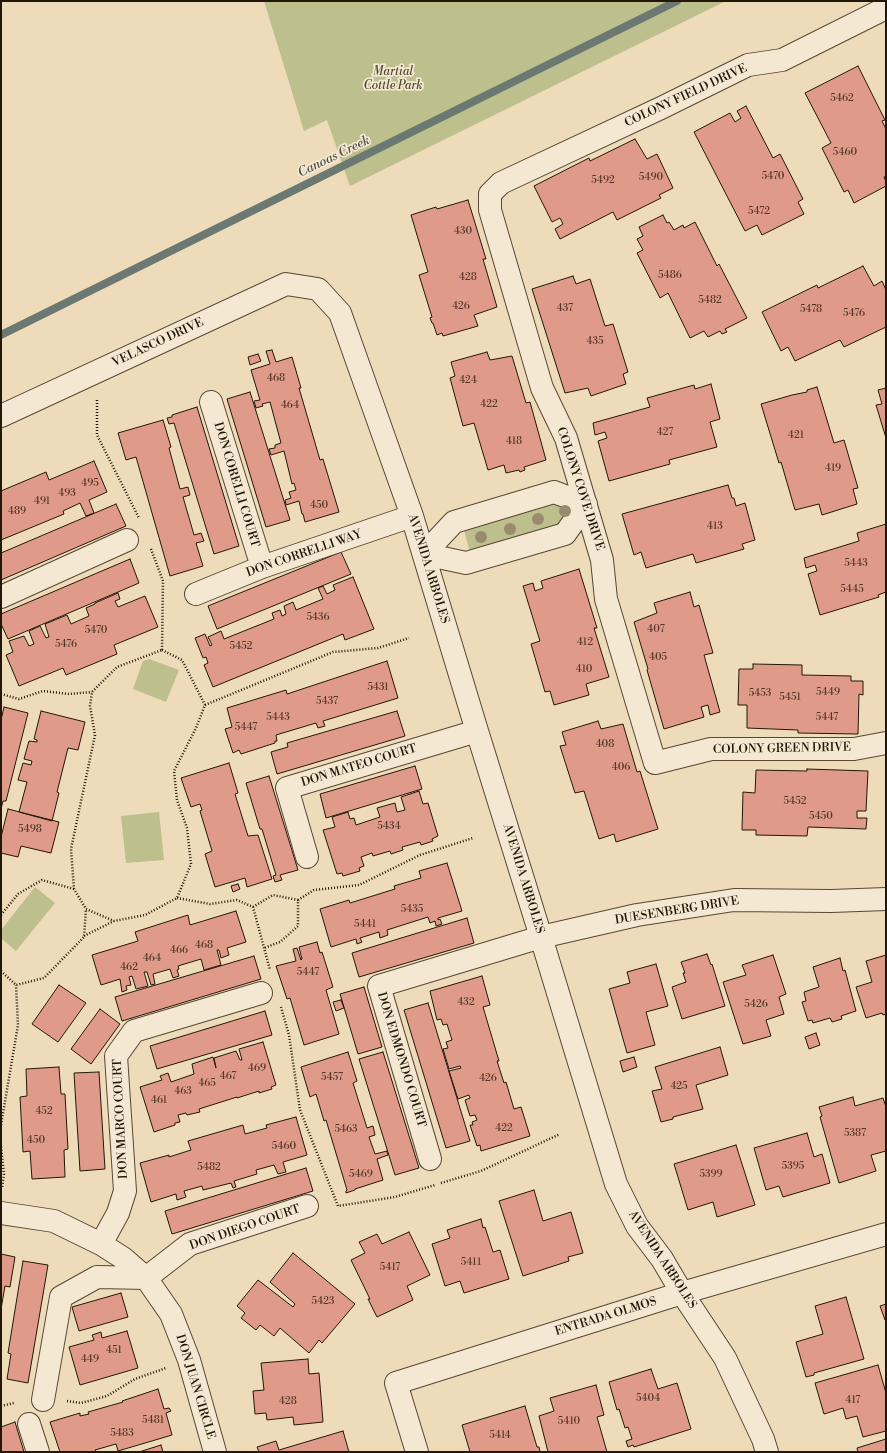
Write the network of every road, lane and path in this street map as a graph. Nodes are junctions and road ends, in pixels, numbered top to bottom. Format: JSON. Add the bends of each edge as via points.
{"nodes":[{"id":1,"x":886,"y":8,"type":"edge"},
{"id":2,"x":490,"y":194,"type":"joint"},
{"id":3,"x":318,"y":289,"type":"joint"},
{"id":4,"x":211,"y":402,"type":"dead end"},
{"id":5,"x":1,"y":416,"type":"edge"},
{"id":6,"x":586,"y":504,"type":"junction"},
{"id":7,"x":412,"y":516,"type":"junction"},
{"id":8,"x":127,"y":540,"type":"dead end"},
{"id":9,"x":424,"y":554,"type":"junction"},
{"id":10,"x":262,"y":567,"type":"junction"},
{"id":11,"x":196,"y":594,"type":"dead end"},
{"id":12,"x":1,"y":598,"type":"edge"},
{"id":13,"x":409,"y":638,"type":"dead end"},
{"id":14,"x":92,"y":692,"type":"junction"},
{"id":15,"x":1,"y":694,"type":"edge"},
{"id":16,"x":205,"y":705,"type":"junction"},
{"id":17,"x":477,"y":731,"type":"junction"},
{"id":18,"x":886,"y":742,"type":"edge"},
{"id":19,"x":655,"y":763,"type":"joint"},
{"id":20,"x":473,"y":838,"type":"dead end"},
{"id":21,"x":307,"y":857,"type":"dead end"},
{"id":22,"x":74,"y":890,"type":"junction"},
{"id":23,"x":177,"y":898,"type":"junction"},
{"id":24,"x":886,"y":899,"type":"edge"},
{"id":25,"x":298,"y":900,"type":"junction"},
{"id":26,"x":253,"y":907,"type":"junction"},
{"id":27,"x":86,"y":909,"type":"junction"},
{"id":28,"x":1,"y":915,"type":"edge"},
{"id":29,"x":114,"y":921,"type":"junction"},
{"id":30,"x":84,"y":937,"type":"junction"},
{"id":31,"x":541,"y":937,"type":"junction"},
{"id":32,"x":264,"y":948,"type":"junction"},
{"id":33,"x":1,"y":971,"type":"edge"},
{"id":34,"x":16,"y":985,"type":"junction"},
{"id":35,"x":267,"y":985,"type":"joint"},
{"id":36,"x":280,"y":1006,"type":"dead end"},
{"id":37,"x":1,"y":1125,"type":"edge"},
{"id":38,"x":560,"y":1134,"type":"dead end"},
{"id":39,"x":1,"y":1147,"type":"edge"},
{"id":40,"x":430,"y":1159,"type":"dead end"},
{"id":41,"x":1,"y":1192,"type":"edge"},
{"id":42,"x":307,"y":1206,"type":"dead end"},
{"id":43,"x":1,"y":1213,"type":"edge"},
{"id":44,"x":886,"y":1234,"type":"edge"},
{"id":45,"x":101,"y":1244,"type":"junction"},
{"id":46,"x":146,"y":1278,"type":"junction"},
{"id":47,"x":682,"y":1293,"type":"junction"},
{"id":48,"x":189,"y":1360,"type":"junction"},
{"id":49,"x":43,"y":1400,"type":"junction"},
{"id":50,"x":1,"y":1406,"type":"edge"},
{"id":51,"x":29,"y":1424,"type":"dead end"},
{"id":52,"x":38,"y":1452,"type":"edge"},
{"id":53,"x":215,"y":1452,"type":"edge"},
{"id":54,"x":416,"y":1452,"type":"edge"},
{"id":55,"x":767,"y":1452,"type":"edge"}],
"edges":[{"from":1,"to":2,"type":"street","name":"COLONY FIELD DRIVE","via":[[782,60],[748,65],[501,183]]},
{"from":2,"to":6,"type":"street","name":"COLONY COVE DRIVE","via":[[490,210],[542,388],[566,438]]},
{"from":3,"to":5,"type":"street","name":"VELASCO DRIVE","via":[[286,284]]},
{"from":3,"to":7,"type":"street","name":"AVENIDA ARBOLES","via":[[340,313]]},
{"from":4,"to":10,"type":"street","name":"DON CORELLI COURT"},
{"from":6,"to":9,"type":"street","via":[[554,492],[454,522]]},
{"from":6,"to":9,"type":"street","via":[[565,534],[466,563]]},
{"from":6,"to":19,"type":"street","name":"COLONY COVE DRIVE","via":[[602,560],[606,599]]},
{"from":7,"to":9,"type":"street","name":"AVENIDA ARBOLES"},
{"from":7,"to":10,"type":"street","name":"DON CORRELLI WAY"},
{"from":8,"to":12,"type":"street"},
{"from":9,"to":17,"type":"street","name":"AVENIDA ARBOLES"},
{"from":10,"to":11,"type":"street","name":"DON CORRELLI WAY"},
{"from":13,"to":16,"type":"path","via":[[378,648],[333,652]]},
{"from":14,"to":15,"type":"path","via":[[68,694],[43,691],[19,699]]},
{"from":14,"to":16,"type":"path","via":[[117,667],[162,650],[182,660]]},
{"from":14,"to":22,"type":"path","via":[[90,706],[95,735],[71,850]]},
{"from":16,"to":23,"type":"path","via":[[174,772],[177,800],[187,828],[191,864]]},
{"from":17,"to":21,"type":"street","name":"DON MATEO COURT","via":[[287,788]]},
{"from":17,"to":31,"type":"street","name":"AVENIDA ARBOLES"},
{"from":18,"to":19,"type":"street","name":"COLONY GREEN DRIVE","via":[[854,749],[711,749]]},
{"from":20,"to":25,"type":"path","via":[[420,855],[359,885],[314,890]]},
{"from":22,"to":27,"type":"path"},
{"from":22,"to":28,"type":"path","via":[[42,880],[18,894]]},
{"from":23,"to":26,"type":"path","via":[[210,904],[237,900]]},
{"from":23,"to":29,"type":"path","via":[[145,915]]},
{"from":24,"to":31,"type":"street","name":"DUESENBERG DRIVE","via":[[734,900],[637,915]]},
{"from":25,"to":26,"type":"path","via":[[273,895]]},
{"from":25,"to":32,"type":"path","via":[[298,926],[280,942]]},
{"from":26,"to":32,"type":"path"},
{"from":27,"to":29,"type":"path"},
{"from":27,"to":30,"type":"path"},
{"from":29,"to":30,"type":"path"},
{"from":30,"to":34,"type":"path","via":[[44,978]]},
{"from":31,"to":40,"type":"street","name":"DON EDMONDO COURT","via":[[379,986]]},
{"from":31,"to":47,"type":"street","name":"AVENIDA ARBOLES","via":[[616,1184],[637,1226]]},
{"from":32,"to":35,"type":"path"},
{"from":33,"to":34,"type":"path"},
{"from":34,"to":37,"type":"path","via":[[18,1025]]},
{"from":35,"to":45,"type":"street","name":"DON MARCO COURT","via":[[134,1031],[116,1056],[125,1191],[118,1213]]},
{"from":36,"to":38,"type":"path","via":[[289,1035],[300,1110],[338,1206],[395,1197],[481,1171]]},
{"from":39,"to":41,"type":"path","via":[[4,1174]]},
{"from":42,"to":46,"type":"street","name":"DON DIEGO COURT","via":[[190,1244]]},
{"from":43,"to":45,"type":"street","name":"DON JUAN CIRCLE","via":[[54,1221]]},
{"from":44,"to":47,"type":"street","name":"ENTRADA OLMOS"},
{"from":45,"to":46,"type":"street","name":"DON JUAN CIRCLE","via":[[123,1258]]},
{"from":46,"to":48,"type":"street","name":"DON JUAN CIRCLE","via":[[171,1314]]},
{"from":46,"to":49,"type":"street","via":[[97,1277],[61,1297]]},
{"from":47,"to":54,"type":"street","name":"ENTRADA OLMOS","via":[[396,1383]]},
{"from":47,"to":55,"type":"street","name":"AVENIDA ARBOLES","via":[[725,1358]]},
{"from":48,"to":49,"type":"path","via":[[135,1379],[107,1396],[81,1403]]},
{"from":48,"to":53,"type":"street","name":"DON JUAN CIRCLE"},
{"from":49,"to":50,"type":"path"},
{"from":51,"to":52,"type":"street"}]}
